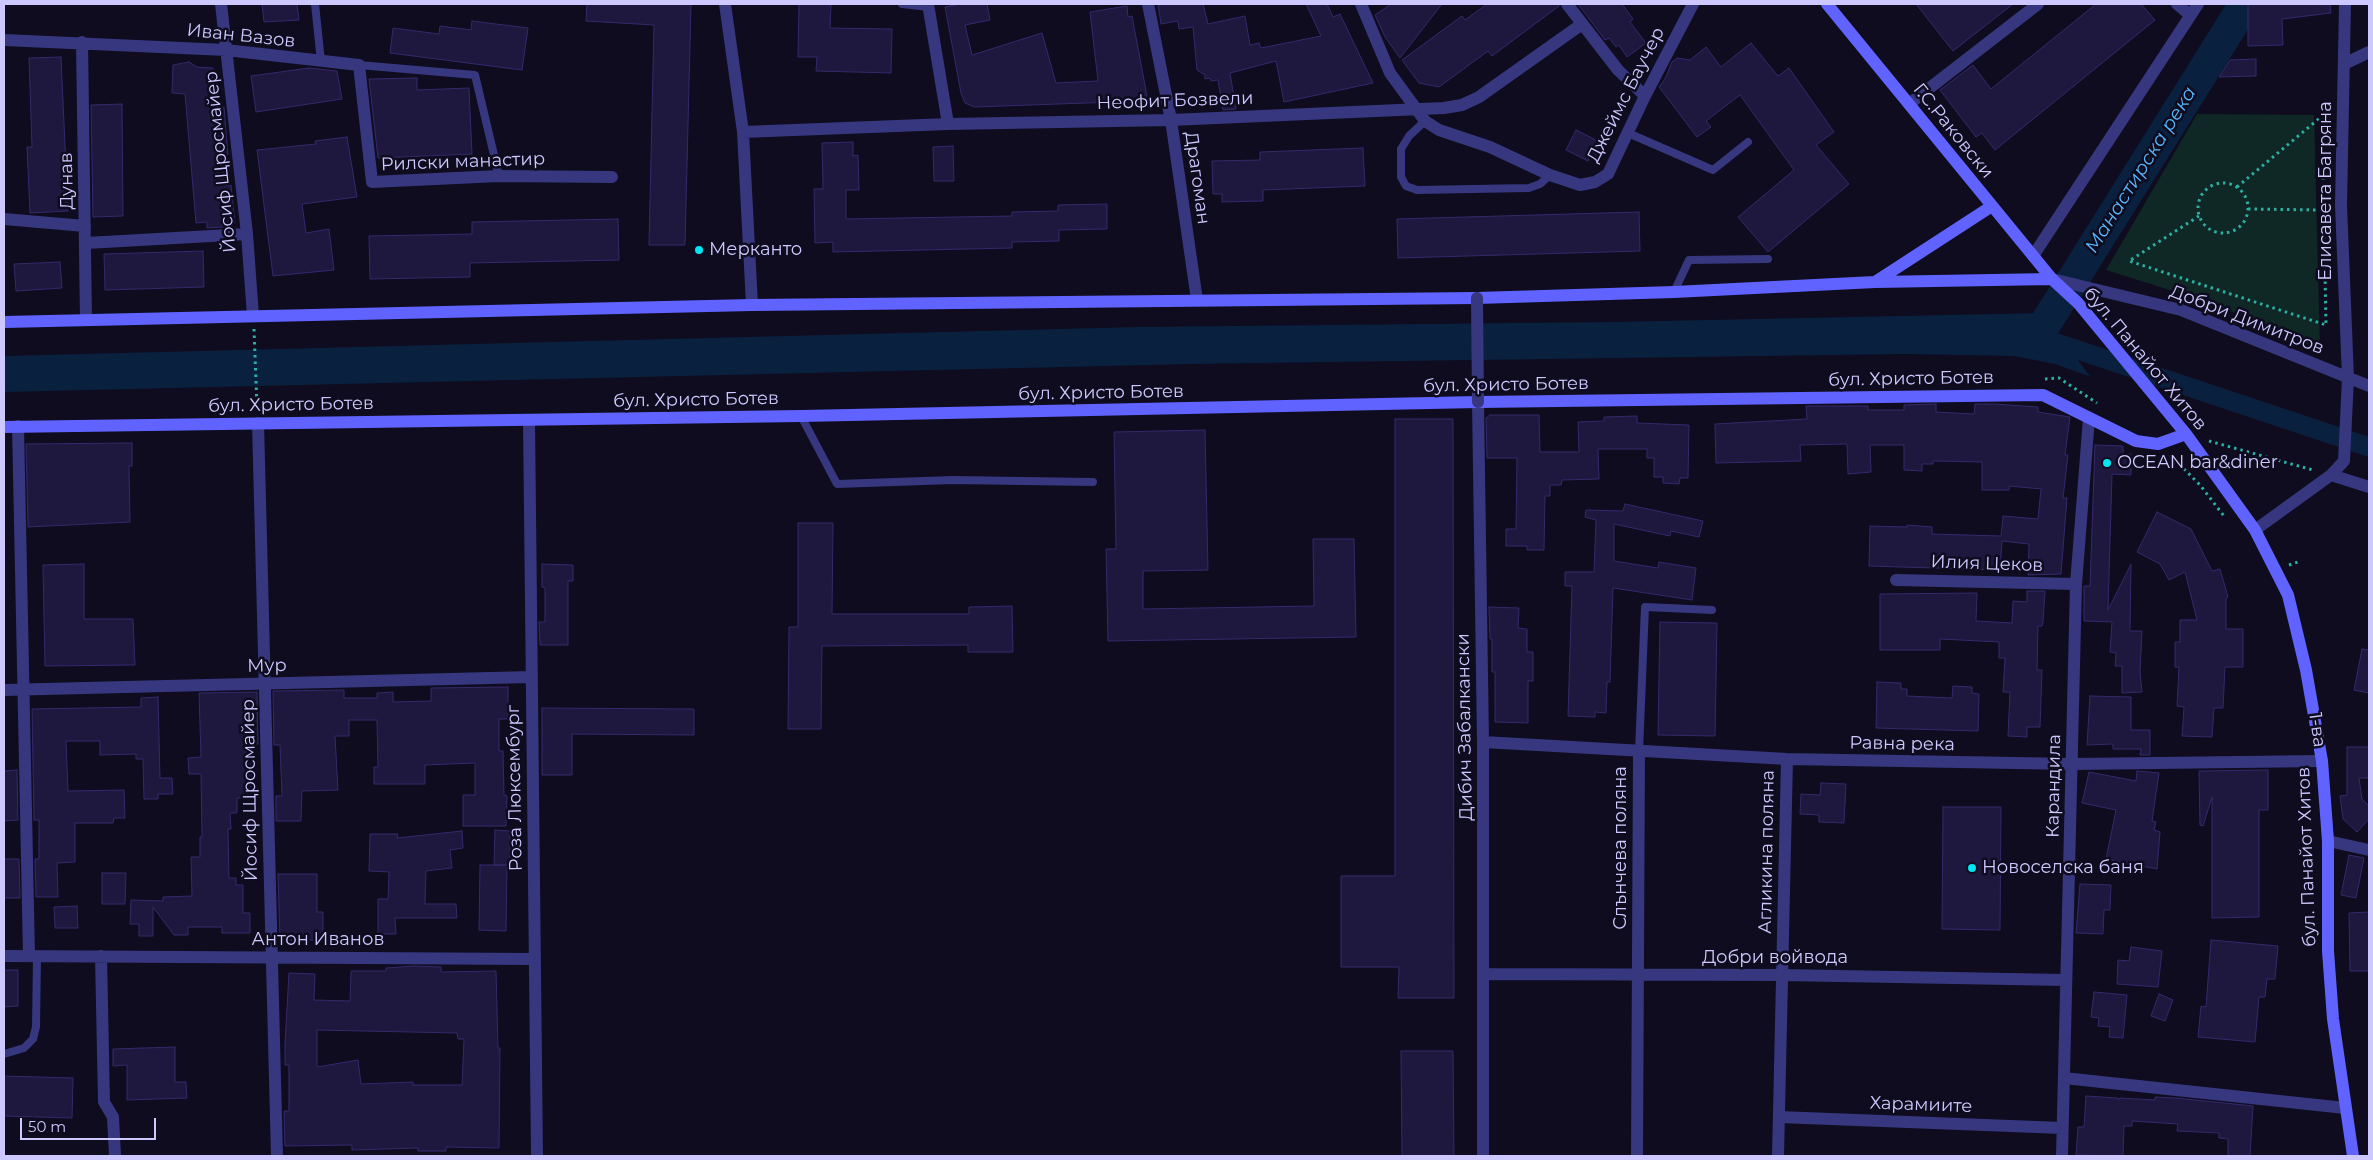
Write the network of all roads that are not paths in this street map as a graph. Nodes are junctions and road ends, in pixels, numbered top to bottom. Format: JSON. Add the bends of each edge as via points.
{"nodes":[{"id":1,"x":221,"y":4,"type":"edge"},
{"id":2,"x":315,"y":4,"type":"edge"},
{"id":3,"x":725,"y":4,"type":"edge"},
{"id":4,"x":902,"y":4,"type":"edge"},
{"id":5,"x":1148,"y":4,"type":"edge"},
{"id":6,"x":1361,"y":4,"type":"edge"},
{"id":7,"x":1567,"y":4,"type":"edge"},
{"id":8,"x":1694,"y":4,"type":"edge"},
{"id":9,"x":2038,"y":4,"type":"edge"},
{"id":10,"x":2178,"y":4,"type":"edge"},
{"id":11,"x":2198,"y":4,"type":"edge"},
{"id":12,"x":2345,"y":4,"type":"edge"},
{"id":13,"x":1831,"y":5,"type":"edge"},
{"id":14,"x":928,"y":6,"type":"edge"},
{"id":15,"x":2190,"y":15,"type":"junction"},
{"id":16,"x":1582,"y":24,"type":"junction"},
{"id":17,"x":4,"y":40,"type":"edge"},
{"id":18,"x":82,"y":42,"type":"junction"},
{"id":19,"x":226,"y":50,"type":"junction"},
{"id":20,"x":2369,"y":52,"type":"edge"},
{"id":21,"x":322,"y":62,"type":"junction"},
{"id":22,"x":2344,"y":64,"type":"junction"},
{"id":23,"x":360,"y":65,"type":"junction"},
{"id":24,"x":1645,"y":96,"type":"junction"},
{"id":25,"x":1909,"y":104,"type":"junction"},
{"id":26,"x":1415,"y":109,"type":"junction"},
{"id":27,"x":1171,"y":120,"type":"junction"},
{"id":28,"x":1425,"y":121,"type":"junction"},
{"id":29,"x":948,"y":124,"type":"junction"},
{"id":30,"x":744,"y":132,"type":"junction"},
{"id":31,"x":1628,"y":133,"type":"junction"},
{"id":32,"x":1748,"y":142,"type":"dead end"},
{"id":33,"x":1550,"y":175,"type":"junction"},
{"id":34,"x":499,"y":176,"type":"junction"},
{"id":35,"x":612,"y":176,"type":"dead end"},
{"id":36,"x":1992,"y":206,"type":"junction"},
{"id":37,"x":4,"y":219,"type":"edge"},
{"id":38,"x":85,"y":226,"type":"junction"},
{"id":39,"x":247,"y":234,"type":"junction"},
{"id":40,"x":86,"y":243,"type":"junction"},
{"id":41,"x":2033,"y":256,"type":"junction"},
{"id":42,"x":1768,"y":259,"type":"dead end"},
{"id":43,"x":2052,"y":279,"type":"junction"},
{"id":44,"x":1875,"y":282,"type":"junction"},
{"id":45,"x":1674,"y":292,"type":"junction"},
{"id":46,"x":1477,"y":298,"type":"junction"},
{"id":47,"x":1197,"y":300,"type":"junction"},
{"id":48,"x":752,"y":305,"type":"junction"},
{"id":49,"x":254,"y":316,"type":"junction"},
{"id":50,"x":86,"y":320,"type":"junction"},
{"id":51,"x":4,"y":322,"type":"edge"},
{"id":52,"x":2348,"y":378,"type":"junction"},
{"id":53,"x":2369,"y":386,"type":"edge"},
{"id":54,"x":1478,"y":402,"type":"junction"},
{"id":55,"x":801,"y":416,"type":"junction"},
{"id":56,"x":2089,"y":418,"type":"junction"},
{"id":57,"x":529,"y":420,"type":"junction"},
{"id":58,"x":258,"y":423,"type":"junction"},
{"id":59,"x":18,"y":426,"type":"junction"},
{"id":60,"x":4,"y":427,"type":"edge"},
{"id":61,"x":2186,"y":434,"type":"junction"},
{"id":62,"x":2331,"y":475,"type":"junction"},
{"id":63,"x":1093,"y":482,"type":"dead end"},
{"id":64,"x":2369,"y":487,"type":"edge"},
{"id":65,"x":2254,"y":530,"type":"junction"},
{"id":66,"x":1896,"y":580,"type":"dead end"},
{"id":67,"x":2076,"y":584,"type":"junction"},
{"id":68,"x":1712,"y":610,"type":"dead end"},
{"id":69,"x":531,"y":677,"type":"junction"},
{"id":70,"x":264,"y":684,"type":"junction"},
{"id":71,"x":4,"y":690,"type":"edge"},
{"id":72,"x":24,"y":690,"type":"junction"},
{"id":73,"x":1483,"y":742,"type":"junction"},
{"id":74,"x":1639,"y":751,"type":"junction"},
{"id":75,"x":1787,"y":759,"type":"junction"},
{"id":76,"x":2322,"y":761,"type":"junction"},
{"id":77,"x":2072,"y":764,"type":"junction"},
{"id":78,"x":2328,"y":841,"type":"junction"},
{"id":79,"x":2369,"y":850,"type":"edge"},
{"id":80,"x":4,"y":956,"type":"edge"},
{"id":81,"x":33,"y":956,"type":"junction"},
{"id":82,"x":101,"y":956,"type":"junction"},
{"id":83,"x":271,"y":958,"type":"junction"},
{"id":84,"x":535,"y":959,"type":"junction"},
{"id":85,"x":1483,"y":974,"type":"junction"},
{"id":86,"x":1638,"y":975,"type":"junction"},
{"id":87,"x":1782,"y":975,"type":"junction"},
{"id":88,"x":2066,"y":980,"type":"junction"},
{"id":89,"x":4,"y":1054,"type":"edge"},
{"id":90,"x":2064,"y":1078,"type":"junction"},
{"id":91,"x":2345,"y":1108,"type":"junction"},
{"id":92,"x":1779,"y":1117,"type":"junction"},
{"id":93,"x":2062,"y":1128,"type":"junction"},
{"id":94,"x":115,"y":1156,"type":"edge"},
{"id":95,"x":277,"y":1156,"type":"edge"},
{"id":96,"x":537,"y":1156,"type":"edge"},
{"id":97,"x":1483,"y":1156,"type":"edge"},
{"id":98,"x":1637,"y":1156,"type":"edge"},
{"id":99,"x":1778,"y":1156,"type":"edge"},
{"id":100,"x":2062,"y":1156,"type":"edge"},
{"id":101,"x":2353,"y":1156,"type":"edge"}],
"edges":[{"from":1,"to":19,"type":"street","name":"Йосиф Щросмайер"},
{"from":2,"to":21,"type":"lane"},
{"from":3,"to":30,"type":"street"},
{"from":4,"to":14,"type":"lane"},
{"from":5,"to":27,"type":"street","name":"Драгоман"},
{"from":6,"to":26,"type":"street","name":"Джеймс Баучер","via":[[1390,73]]},
{"from":7,"to":16,"type":"street"},
{"from":8,"to":24,"type":"street","name":"Джеймс Баучер"},
{"from":9,"to":25,"type":"street"},
{"from":10,"to":15,"type":"street"},
{"from":11,"to":15,"type":"street"},
{"from":12,"to":22,"type":"street","name":"Елисавета Багряна"},
{"from":13,"to":25,"type":"main road","name":"Г.С.Раковски"},
{"from":14,"to":29,"type":"street"},
{"from":15,"to":41,"type":"street"},
{"from":16,"to":24,"type":"street","via":[[1618,70]]},
{"from":16,"to":26,"type":"street","name":"Неофит Бозвели","via":[[1479,97],[1462,105]]},
{"from":17,"to":18,"type":"street","name":"Иван Вазов"},
{"from":18,"to":19,"type":"street","name":"Иван Вазов"},
{"from":18,"to":38,"type":"street","name":"Дунав"},
{"from":19,"to":21,"type":"street","name":"Иван Вазов"},
{"from":19,"to":39,"type":"street","name":"Йосиф Щросмайер"},
{"from":20,"to":22,"type":"street"},
{"from":21,"to":23,"type":"street","name":"Иван Вазов"},
{"from":22,"to":52,"type":"street","name":"Елисавета Багряна","via":[[2341,205]]},
{"from":23,"to":34,"type":"lane","name":"Иван Вазов","via":[[475,76]]},
{"from":23,"to":34,"type":"street","name":"Рилски манастир","via":[[372,182]]},
{"from":24,"to":31,"type":"street","name":"Джеймс Баучер"},
{"from":25,"to":36,"type":"main road","name":"Г.С.Раковски"},
{"from":26,"to":27,"type":"street","name":"Неофит Бозвели"},
{"from":26,"to":28,"type":"street","name":"Джеймс Баучер"},
{"from":27,"to":29,"type":"street","name":"Неофит Бозвели"},
{"from":27,"to":47,"type":"street","name":"Драгоман"},
{"from":28,"to":33,"type":"street","name":"Джеймс Баучер","via":[[1439,130],[1490,147]]},
{"from":28,"to":33,"type":"lane","via":[[1409,136],[1401,150],[1401,177],[1406,186],[1417,190],[1529,188]]},
{"from":29,"to":30,"type":"street","name":"Неофит Бозвели"},
{"from":30,"to":48,"type":"street"},
{"from":31,"to":32,"type":"lane","via":[[1714,170]]},
{"from":31,"to":33,"type":"street","name":"Джеймс Баучер","via":[[1608,174],[1595,182],[1580,185]]},
{"from":34,"to":35,"type":"street","name":"Рилски манастир"},
{"from":36,"to":41,"type":"main road","name":"Г.С.Раковски"},
{"from":36,"to":44,"type":"main road"},
{"from":37,"to":38,"type":"street"},
{"from":38,"to":40,"type":"street","name":"Дунав"},
{"from":39,"to":40,"type":"street"},
{"from":39,"to":49,"type":"street","name":"Йосиф Щросмайер"},
{"from":40,"to":50,"type":"street","name":"Дунав"},
{"from":41,"to":43,"type":"main road","name":"Г.С.Раковски"},
{"from":42,"to":45,"type":"lane","via":[[1689,260]]},
{"from":43,"to":44,"type":"main road"},
{"from":43,"to":52,"type":"street","name":"Добри Димитров","via":[[2181,310]]},
{"from":43,"to":61,"type":"main road","name":"бул. Панайот Хитов","via":[[2078,303]]},
{"from":44,"to":45,"type":"main road"},
{"from":45,"to":46,"type":"main road"},
{"from":46,"to":47,"type":"main road"},
{"from":46,"to":54,"type":"street","name":"Дибич Забалкански","bridge":true},
{"from":47,"to":48,"type":"main road"},
{"from":48,"to":49,"type":"main road"},
{"from":49,"to":50,"type":"main road"},
{"from":50,"to":51,"type":"main road"},
{"from":52,"to":53,"type":"street","name":"Добри Димитров"},
{"from":52,"to":62,"type":"street","name":"Елисавета Багряна","via":[[2344,461]]},
{"from":54,"to":55,"type":"main road","name":"бул. Христо Ботев"},
{"from":54,"to":56,"type":"main road","name":"бул. Христо Ботев","via":[[2043,395]]},
{"from":54,"to":73,"type":"street","name":"Дибич Забалкански"},
{"from":55,"to":57,"type":"main road","name":"бул. Христо Ботев"},
{"from":55,"to":63,"type":"lane","via":[[837,484],[953,480]]},
{"from":56,"to":61,"type":"main road","name":"бул. Христо Ботев","via":[[2146,443],[2158,444]]},
{"from":56,"to":67,"type":"street","name":"Карандила"},
{"from":57,"to":58,"type":"main road","name":"бул. Христо Ботев"},
{"from":57,"to":69,"type":"street","name":"Роза Люксембург"},
{"from":58,"to":59,"type":"main road","name":"бул. Христо Ботев"},
{"from":58,"to":70,"type":"street","name":"Йосиф Щросмайер"},
{"from":59,"to":60,"type":"main road","name":"бул. Христо Ботев"},
{"from":59,"to":72,"type":"street"},
{"from":61,"to":65,"type":"main road","name":"бул. Панайот Хитов"},
{"from":62,"to":64,"type":"street"},
{"from":62,"to":65,"type":"street"},
{"from":65,"to":76,"type":"main road","name":"бул. Панайот Хитов","via":[[2288,595],[2306,670]]},
{"from":66,"to":67,"type":"street","name":"Илия Цеков"},
{"from":67,"to":77,"type":"street","name":"Карандила"},
{"from":68,"to":74,"type":"lane","name":"Слънчева поляна","via":[[1646,608]]},
{"from":69,"to":70,"type":"street","name":"Мур"},
{"from":69,"to":84,"type":"street","name":"Роза Люксембург"},
{"from":70,"to":72,"type":"street","name":"Мур"},
{"from":70,"to":83,"type":"street","name":"Йосиф Щросмайер"},
{"from":71,"to":72,"type":"street","name":"Мур"},
{"from":72,"to":81,"type":"street"},
{"from":73,"to":74,"type":"street","name":"Равна река"},
{"from":73,"to":85,"type":"street","name":"Дибич Забалкански"},
{"from":74,"to":75,"type":"street","name":"Равна река"},
{"from":74,"to":86,"type":"street","name":"Слънчева поляна"},
{"from":75,"to":77,"type":"street","name":"Равна река"},
{"from":75,"to":87,"type":"street","name":"Агликина поляна"},
{"from":76,"to":77,"type":"street","name":"Равна река"},
{"from":76,"to":78,"type":"main road","name":"бул. Панайот Хитов"},
{"from":77,"to":88,"type":"street","name":"Карандила"},
{"from":78,"to":79,"type":"street"},
{"from":78,"to":91,"type":"main road","name":"бул. Панайот Хитов","via":[[2328,951]]},
{"from":80,"to":81,"type":"street","name":"Антон Иванов"},
{"from":81,"to":82,"type":"street","name":"Антон Иванов"},
{"from":81,"to":89,"type":"lane","via":[[36,1027],[33,1039],[24,1048]]},
{"from":82,"to":83,"type":"street","name":"Антон Иванов"},
{"from":82,"to":94,"type":"street","via":[[104,1102],[113,1117]]},
{"from":83,"to":84,"type":"street","name":"Антон Иванов"},
{"from":83,"to":95,"type":"street","name":"Йосиф Щросмайер"},
{"from":84,"to":96,"type":"street","name":"Роза Люксембург"},
{"from":85,"to":86,"type":"street","name":"Добри войвода"},
{"from":85,"to":97,"type":"street","name":"Дибич Забалкански"},
{"from":86,"to":87,"type":"street","name":"Добри войвода"},
{"from":86,"to":98,"type":"street","name":"Слънчева поляна"},
{"from":87,"to":88,"type":"street","name":"Добри войвода"},
{"from":87,"to":92,"type":"street","name":"Агликина поляна"},
{"from":88,"to":90,"type":"street","name":"Карандила"},
{"from":90,"to":91,"type":"street"},
{"from":90,"to":93,"type":"street","name":"Карандила"},
{"from":91,"to":101,"type":"main road","name":"бул. Панайот Хитов"},
{"from":92,"to":93,"type":"street","name":"Харамиите"},
{"from":92,"to":99,"type":"street","name":"Агликина поляна"},
{"from":93,"to":100,"type":"street","name":"Карандила"}]}
